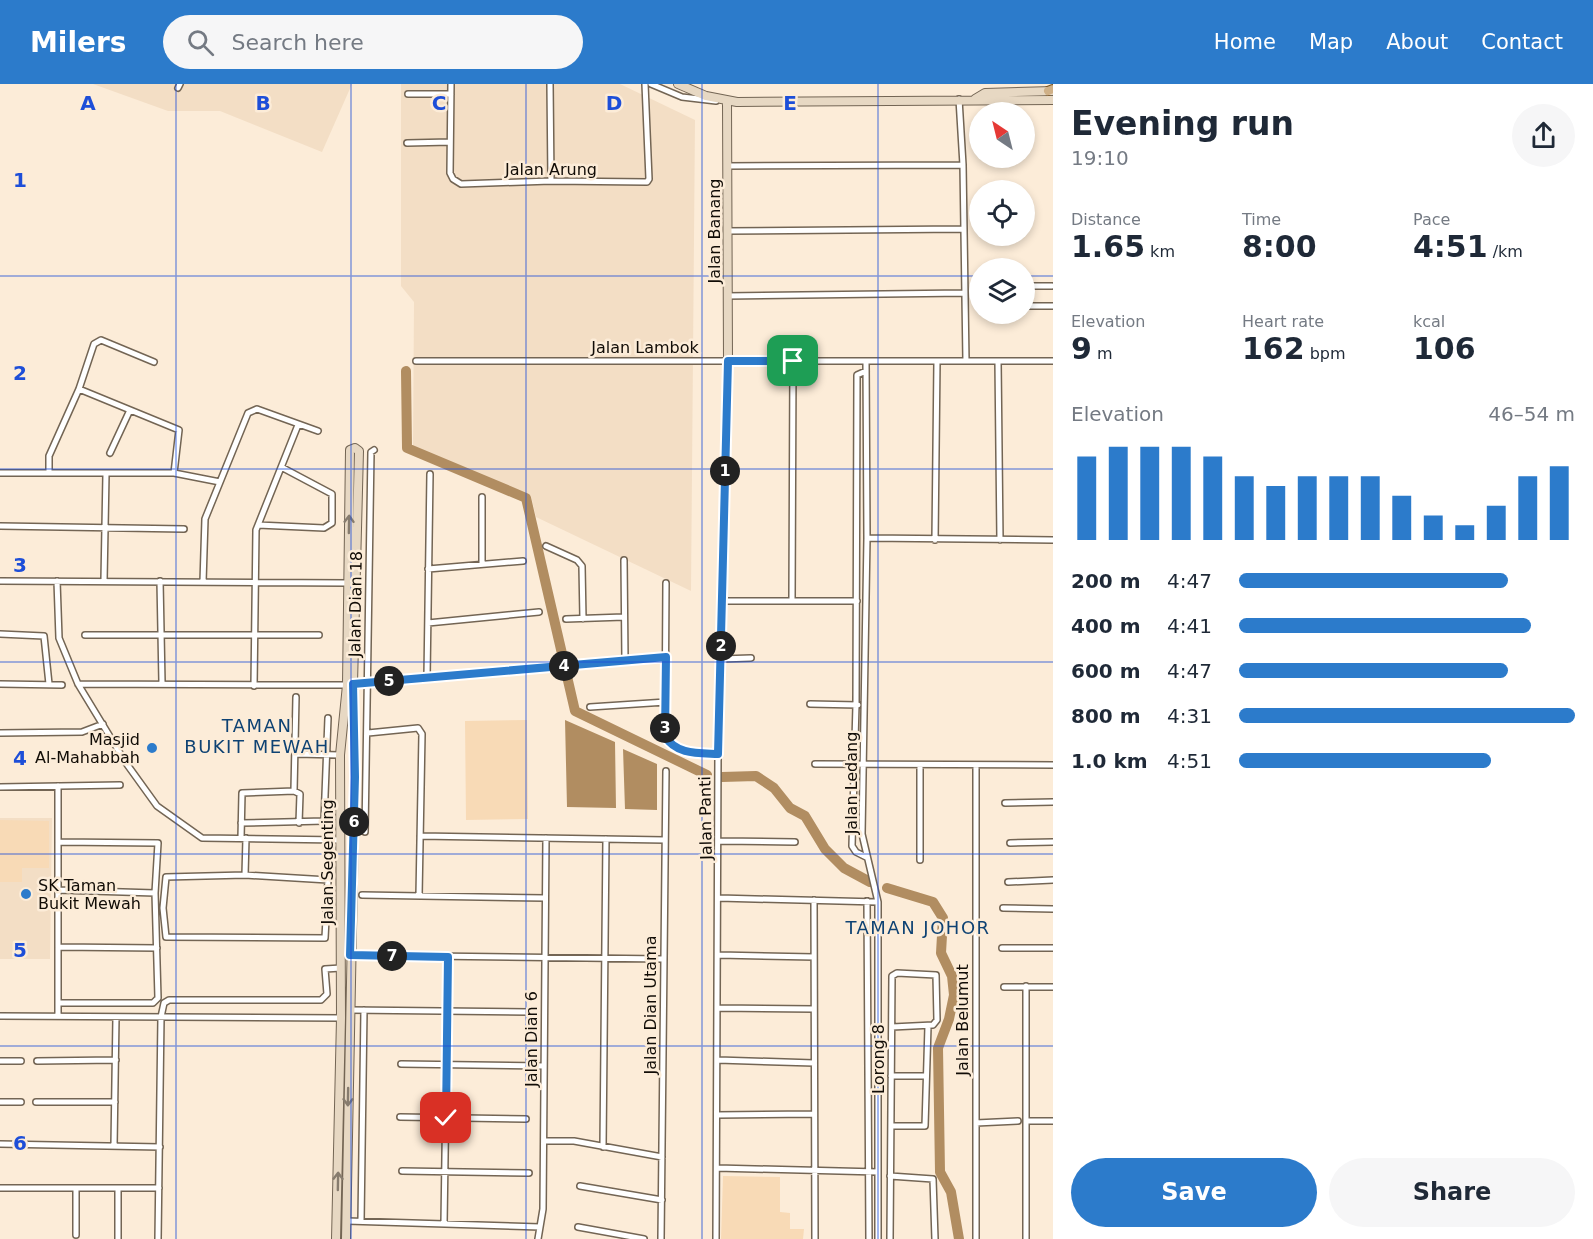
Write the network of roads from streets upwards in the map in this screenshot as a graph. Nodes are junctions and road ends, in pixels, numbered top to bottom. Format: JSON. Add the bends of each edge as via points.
{"nodes":[{"id":1,"x":451,"y":84,"type":"edge"},
{"id":2,"x":550,"y":84,"type":"edge"},
{"id":3,"x":645,"y":84,"type":"edge"},
{"id":4,"x":651,"y":84,"type":"edge"},
{"id":5,"x":678,"y":84,"type":"edge"},
{"id":6,"x":1052,"y":90,"type":"edge"},
{"id":7,"x":408,"y":94,"type":"dead end"},
{"id":8,"x":451,"y":94,"type":"junction"},
{"id":9,"x":959,"y":99,"type":"junction"},
{"id":10,"x":975,"y":99,"type":"junction"},
{"id":11,"x":1053,"y":100,"type":"edge"},
{"id":12,"x":727,"y":101,"type":"junction"},
{"id":13,"x":407,"y":142,"type":"dead end"},
{"id":14,"x":450,"y":142,"type":"junction"},
{"id":15,"x":963,"y":165,"type":"junction"},
{"id":16,"x":727,"y":166,"type":"junction"},
{"id":17,"x":551,"y":181,"type":"junction"},
{"id":18,"x":962,"y":229,"type":"junction"},
{"id":19,"x":727,"y":231,"type":"junction"},
{"id":20,"x":1035,"y":286,"type":"edge"},
{"id":21,"x":1052,"y":286,"type":"edge"},
{"id":22,"x":965,"y":293,"type":"junction"},
{"id":23,"x":728,"y":296,"type":"junction"},
{"id":24,"x":1035,"y":306,"type":"edge"},
{"id":25,"x":1053,"y":306,"type":"edge"},
{"id":26,"x":416,"y":361,"type":"dead end"},
{"id":27,"x":728,"y":361,"type":"junction"},
{"id":28,"x":793,"y":361,"type":"junction"},
{"id":29,"x":866,"y":361,"type":"junction"},
{"id":30,"x":937,"y":361,"type":"junction"},
{"id":31,"x":966,"y":361,"type":"junction"},
{"id":32,"x":998,"y":361,"type":"junction"},
{"id":33,"x":1053,"y":361,"type":"edge"},
{"id":34,"x":154,"y":362,"type":"dead end"},
{"id":35,"x":866,"y":371,"type":"junction"},
{"id":36,"x":79,"y":389,"type":"junction"},
{"id":37,"x":130,"y":410,"type":"junction"},
{"id":38,"x":298,"y":425,"type":"junction"},
{"id":39,"x":318,"y":431,"type":"dead end"},
{"id":40,"x":374,"y":450,"type":"dead end"},
{"id":41,"x":110,"y":453,"type":"dead end"},
{"id":42,"x":283,"y":468,"type":"junction"},
{"id":43,"x":0,"y":473,"type":"edge"},
{"id":44,"x":49,"y":473,"type":"junction"},
{"id":45,"x":174,"y":473,"type":"junction"},
{"id":46,"x":106,"y":474,"type":"junction"},
{"id":47,"x":430,"y":474,"type":"dead end"},
{"id":48,"x":220,"y":482,"type":"junction"},
{"id":49,"x":482,"y":497,"type":"dead end"},
{"id":50,"x":258,"y":525,"type":"junction"},
{"id":51,"x":0,"y":526,"type":"edge"},
{"id":52,"x":105,"y":528,"type":"junction"},
{"id":53,"x":183,"y":529,"type":"dead end"},
{"id":54,"x":867,"y":538,"type":"junction"},
{"id":55,"x":935,"y":540,"type":"junction"},
{"id":56,"x":1000,"y":540,"type":"junction"},
{"id":57,"x":1053,"y":540,"type":"edge"},
{"id":58,"x":546,"y":546,"type":"dead end"},
{"id":59,"x":624,"y":560,"type":"dead end"},
{"id":60,"x":523,"y":561,"type":"dead end"},
{"id":61,"x":482,"y":564,"type":"junction"},
{"id":62,"x":428,"y":569,"type":"junction"},
{"id":63,"x":0,"y":581,"type":"edge"},
{"id":64,"x":57,"y":581,"type":"junction"},
{"id":65,"x":104,"y":581,"type":"junction"},
{"id":66,"x":160,"y":581,"type":"junction"},
{"id":67,"x":203,"y":582,"type":"junction"},
{"id":68,"x":255,"y":582,"type":"junction"},
{"id":69,"x":348,"y":583,"type":"junction"},
{"id":70,"x":357,"y":583,"type":"junction"},
{"id":71,"x":666,"y":583,"type":"dead end"},
{"id":72,"x":792,"y":600,"type":"junction"},
{"id":73,"x":721,"y":601,"type":"junction"},
{"id":74,"x":856,"y":601,"type":"junction"},
{"id":75,"x":865,"y":602,"type":"junction"},
{"id":76,"x":539,"y":612,"type":"dead end"},
{"id":77,"x":624,"y":617,"type":"junction"},
{"id":78,"x":583,"y":618,"type":"junction"},
{"id":79,"x":566,"y":619,"type":"dead end"},
{"id":80,"x":428,"y":623,"type":"junction"},
{"id":81,"x":0,"y":634,"type":"edge"},
{"id":82,"x":160,"y":634,"type":"junction"},
{"id":83,"x":85,"y":635,"type":"dead end"},
{"id":84,"x":254,"y":635,"type":"junction"},
{"id":85,"x":320,"y":635,"type":"dead end"},
{"id":86,"x":666,"y":657,"type":"junction"},
{"id":87,"x":751,"y":658,"type":"dead end"},
{"id":88,"x":721,"y":659,"type":"junction"},
{"id":89,"x":625,"y":660,"type":"junction"},
{"id":90,"x":427,"y":677,"type":"junction"},
{"id":91,"x":368,"y":682,"type":"junction"},
{"id":92,"x":162,"y":683,"type":"junction"},
{"id":93,"x":0,"y":684,"type":"edge"},
{"id":94,"x":49,"y":684,"type":"junction"},
{"id":95,"x":78,"y":684,"type":"junction"},
{"id":96,"x":350,"y":684,"type":"junction"},
{"id":97,"x":62,"y":685,"type":"dead end"},
{"id":98,"x":254,"y":686,"type":"junction"},
{"id":99,"x":296,"y":697,"type":"dead end"},
{"id":100,"x":666,"y":702,"type":"junction"},
{"id":101,"x":810,"y":704,"type":"dead end"},
{"id":102,"x":856,"y":705,"type":"junction"},
{"id":103,"x":865,"y":705,"type":"junction"},
{"id":104,"x":590,"y":707,"type":"dead end"},
{"id":105,"x":328,"y":718,"type":"dead end"},
{"id":106,"x":103,"y":724,"type":"junction"},
{"id":107,"x":0,"y":733,"type":"edge"},
{"id":108,"x":368,"y":733,"type":"junction"},
{"id":109,"x":296,"y":754,"type":"junction"},
{"id":110,"x":718,"y":754,"type":"junction"},
{"id":111,"x":327,"y":755,"type":"junction"},
{"id":112,"x":340,"y":755,"type":"junction"},
{"id":113,"x":815,"y":764,"type":"dead end"},
{"id":114,"x":855,"y":764,"type":"junction"},
{"id":115,"x":863,"y":765,"type":"junction"},
{"id":116,"x":976,"y":765,"type":"junction"},
{"id":117,"x":1053,"y":765,"type":"edge"},
{"id":118,"x":920,"y":766,"type":"junction"},
{"id":119,"x":666,"y":771,"type":"dead end"},
{"id":120,"x":355,"y":773,"type":"junction"},
{"id":121,"x":342,"y":776,"type":"junction"},
{"id":122,"x":120,"y":785,"type":"dead end"},
{"id":123,"x":58,"y":786,"type":"junction"},
{"id":124,"x":0,"y":787,"type":"edge"},
{"id":125,"x":294,"y":791,"type":"junction"},
{"id":126,"x":1053,"y":802,"type":"edge"},
{"id":127,"x":1005,"y":803,"type":"dead end"},
{"id":128,"x":340,"y":811,"type":"junction"},
{"id":129,"x":354,"y":812,"type":"junction"},
{"id":130,"x":241,"y":823,"type":"junction"},
{"id":131,"x":299,"y":823,"type":"junction"},
{"id":132,"x":365,"y":832,"type":"dead end"},
{"id":133,"x":420,"y":836,"type":"junction"},
{"id":134,"x":243,"y":838,"type":"junction"},
{"id":135,"x":546,"y":838,"type":"junction"},
{"id":136,"x":606,"y":839,"type":"junction"},
{"id":137,"x":339,"y":840,"type":"junction"},
{"id":138,"x":665,"y":840,"type":"junction"},
{"id":139,"x":720,"y":841,"type":"junction"},
{"id":140,"x":58,"y":842,"type":"junction"},
{"id":141,"x":795,"y":842,"type":"dead end"},
{"id":142,"x":1053,"y":842,"type":"edge"},
{"id":143,"x":1010,"y":843,"type":"dead end"},
{"id":144,"x":866,"y":857,"type":"junction"},
{"id":145,"x":920,"y":860,"type":"dead end"},
{"id":146,"x":245,"y":875,"type":"junction"},
{"id":147,"x":1053,"y":880,"type":"edge"},
{"id":148,"x":1008,"y":882,"type":"dead end"},
{"id":149,"x":58,"y":890,"type":"junction"},
{"id":150,"x":155,"y":893,"type":"junction"},
{"id":151,"x":362,"y":895,"type":"dead end"},
{"id":152,"x":419,"y":896,"type":"junction"},
{"id":153,"x":546,"y":898,"type":"junction"},
{"id":154,"x":719,"y":898,"type":"junction"},
{"id":155,"x":814,"y":900,"type":"junction"},
{"id":156,"x":867,"y":901,"type":"junction"},
{"id":157,"x":878,"y":902,"type":"junction"},
{"id":158,"x":1003,"y":908,"type":"dead end"},
{"id":159,"x":1053,"y":909,"type":"edge"},
{"id":160,"x":58,"y":947,"type":"junction"},
{"id":161,"x":157,"y":948,"type":"junction"},
{"id":162,"x":1002,"y":948,"type":"dead end"},
{"id":163,"x":1053,"y":948,"type":"edge"},
{"id":164,"x":350,"y":955,"type":"junction"},
{"id":165,"x":719,"y":955,"type":"junction"},
{"id":166,"x":448,"y":957,"type":"junction"},
{"id":167,"x":814,"y":957,"type":"junction"},
{"id":168,"x":545,"y":958,"type":"junction"},
{"id":169,"x":605,"y":958,"type":"junction"},
{"id":170,"x":663,"y":959,"type":"junction"},
{"id":171,"x":341,"y":968,"type":"junction"},
{"id":172,"x":1026,"y":986,"type":"junction"},
{"id":173,"x":1004,"y":987,"type":"dead end"},
{"id":174,"x":1053,"y":987,"type":"edge"},
{"id":175,"x":58,"y":1003,"type":"junction"},
{"id":176,"x":718,"y":1008,"type":"junction"},
{"id":177,"x":814,"y":1009,"type":"junction"},
{"id":178,"x":349,"y":1010,"type":"junction"},
{"id":179,"x":364,"y":1010,"type":"junction"},
{"id":180,"x":447,"y":1011,"type":"junction"},
{"id":181,"x":528,"y":1012,"type":"dead end"},
{"id":182,"x":0,"y":1016,"type":"edge"},
{"id":183,"x":58,"y":1016,"type":"junction"},
{"id":184,"x":116,"y":1017,"type":"junction"},
{"id":185,"x":162,"y":1017,"type":"junction"},
{"id":186,"x":341,"y":1018,"type":"junction"},
{"id":187,"x":930,"y":1025,"type":"junction"},
{"id":188,"x":892,"y":1027,"type":"junction"},
{"id":189,"x":868,"y":1037,"type":"junction"},
{"id":190,"x":878,"y":1037,"type":"junction"},
{"id":191,"x":116,"y":1060,"type":"junction"},
{"id":192,"x":718,"y":1060,"type":"junction"},
{"id":193,"x":0,"y":1061,"type":"edge"},
{"id":194,"x":21,"y":1061,"type":"dead end"},
{"id":195,"x":37,"y":1061,"type":"dead end"},
{"id":196,"x":814,"y":1063,"type":"junction"},
{"id":197,"x":401,"y":1064,"type":"dead end"},
{"id":198,"x":446,"y":1065,"type":"junction"},
{"id":199,"x":544,"y":1066,"type":"junction"},
{"id":200,"x":891,"y":1076,"type":"junction"},
{"id":201,"x":926,"y":1076,"type":"junction"},
{"id":202,"x":0,"y":1102,"type":"edge"},
{"id":203,"x":21,"y":1102,"type":"dead end"},
{"id":204,"x":36,"y":1102,"type":"dead end"},
{"id":205,"x":115,"y":1102,"type":"junction"},
{"id":206,"x":717,"y":1114,"type":"junction"},
{"id":207,"x":814,"y":1114,"type":"junction"},
{"id":208,"x":400,"y":1117,"type":"dead end"},
{"id":209,"x":446,"y":1118,"type":"junction"},
{"id":210,"x":526,"y":1119,"type":"dead end"},
{"id":211,"x":1018,"y":1121,"type":"dead end"},
{"id":212,"x":1028,"y":1121,"type":"junction"},
{"id":213,"x":1053,"y":1121,"type":"edge"},
{"id":214,"x":976,"y":1122,"type":"junction"},
{"id":215,"x":891,"y":1126,"type":"junction"},
{"id":216,"x":544,"y":1141,"type":"junction"},
{"id":217,"x":0,"y":1144,"type":"edge"},
{"id":218,"x":114,"y":1146,"type":"junction"},
{"id":219,"x":160,"y":1147,"type":"junction"},
{"id":220,"x":603,"y":1147,"type":"junction"},
{"id":221,"x":662,"y":1157,"type":"junction"},
{"id":222,"x":717,"y":1168,"type":"junction"},
{"id":223,"x":814,"y":1170,"type":"junction"},
{"id":224,"x":402,"y":1171,"type":"dead end"},
{"id":225,"x":445,"y":1171,"type":"junction"},
{"id":226,"x":868,"y":1172,"type":"junction"},
{"id":227,"x":878,"y":1172,"type":"junction"},
{"id":228,"x":529,"y":1173,"type":"dead end"},
{"id":229,"x":890,"y":1176,"type":"junction"},
{"id":230,"x":580,"y":1186,"type":"dead end"},
{"id":231,"x":0,"y":1188,"type":"edge"},
{"id":232,"x":76,"y":1188,"type":"junction"},
{"id":233,"x":118,"y":1188,"type":"junction"},
{"id":234,"x":159,"y":1188,"type":"junction"},
{"id":235,"x":662,"y":1200,"type":"junction"},
{"id":236,"x":347,"y":1221,"type":"junction"},
{"id":237,"x":361,"y":1221,"type":"junction"},
{"id":238,"x":444,"y":1224,"type":"junction"},
{"id":239,"x":540,"y":1227,"type":"junction"},
{"id":240,"x":578,"y":1227,"type":"dead end"},
{"id":241,"x":76,"y":1235,"type":"dead end"},
{"id":242,"x":118,"y":1239,"type":"edge"},
{"id":243,"x":158,"y":1239,"type":"edge"},
{"id":244,"x":336,"y":1239,"type":"edge"},
{"id":245,"x":346,"y":1239,"type":"edge"},
{"id":246,"x":538,"y":1239,"type":"edge"},
{"id":247,"x":644,"y":1239,"type":"edge"},
{"id":248,"x":662,"y":1239,"type":"edge"},
{"id":249,"x":716,"y":1239,"type":"edge"},
{"id":250,"x":815,"y":1239,"type":"edge"},
{"id":251,"x":869,"y":1239,"type":"edge"},
{"id":252,"x":878,"y":1239,"type":"edge"},
{"id":253,"x":890,"y":1239,"type":"edge"},
{"id":254,"x":935,"y":1239,"type":"edge"},
{"id":255,"x":976,"y":1239,"type":"edge"},
{"id":256,"x":1026,"y":1239,"type":"edge"}],
"edges":[{"from":1,"to":8,"type":"street","name":"Jalan Arung"},
{"from":2,"to":17,"type":"street"},
{"from":3,"to":17,"type":"street","name":"Jalan Arung","via":[[647,182]]},
{"from":4,"to":12,"type":"street","via":[[682,97]]},
{"from":5,"to":12,"type":"street"},
{"from":6,"to":10,"type":"street","via":[[985,93]]},
{"from":7,"to":8,"type":"street"},
{"from":8,"to":14,"type":"street","name":"Jalan Arung"},
{"from":9,"to":10,"type":"street"},
{"from":9,"to":12,"type":"street"},
{"from":9,"to":15,"type":"street"},
{"from":10,"to":11,"type":"street"},
{"from":12,"to":16,"type":"street","name":"Jalan Banang"},
{"from":13,"to":14,"type":"street"},
{"from":14,"to":17,"type":"street","name":"Jalan Arung","via":[[450,173],[461,184]]},
{"from":15,"to":16,"type":"street"},
{"from":15,"to":18,"type":"street"},
{"from":16,"to":19,"type":"street","name":"Jalan Banang"},
{"from":18,"to":19,"type":"street"},
{"from":18,"to":22,"type":"street"},
{"from":19,"to":23,"type":"street","name":"Jalan Banang"},
{"from":20,"to":21,"type":"street"},
{"from":22,"to":23,"type":"street"},
{"from":22,"to":31,"type":"street"},
{"from":23,"to":27,"type":"street","name":"Jalan Banang"},
{"from":24,"to":25,"type":"street"},
{"from":26,"to":27,"type":"street","name":"Jalan Lambok"},
{"from":27,"to":28,"type":"street","name":"Jalan Lambok"},
{"from":27,"to":73,"type":"street","name":"Jalan Panti"},
{"from":28,"to":29,"type":"street","name":"Jalan Lambok"},
{"from":28,"to":72,"type":"street"},
{"from":29,"to":30,"type":"street","name":"Jalan Lambok"},
{"from":29,"to":35,"type":"street","name":"Jalan Ledang"},
{"from":30,"to":31,"type":"street","name":"Jalan Lambok"},
{"from":30,"to":55,"type":"street"},
{"from":31,"to":32,"type":"street","name":"Jalan Lambok"},
{"from":32,"to":33,"type":"street","name":"Jalan Lambok"},
{"from":32,"to":56,"type":"street"},
{"from":34,"to":36,"type":"street","via":[[101,340],[96,342]]},
{"from":35,"to":54,"type":"street","name":"Jalan Ledang"},
{"from":35,"to":74,"type":"street","via":[[857,375]]},
{"from":36,"to":37,"type":"street"},
{"from":36,"to":44,"type":"street","via":[[50,456]]},
{"from":37,"to":41,"type":"street"},
{"from":37,"to":45,"type":"street","via":[[179,430]]},
{"from":38,"to":39,"type":"street"},
{"from":38,"to":42,"type":"street"},
{"from":38,"to":48,"type":"street","via":[[251,410]]},
{"from":40,"to":91,"type":"street","name":"Jalan Dian 18"},
{"from":42,"to":50,"type":"street"},
{"from":42,"to":50,"type":"street","via":[[332,494],[332,523],[324,528]]},
{"from":43,"to":44,"type":"street"},
{"from":44,"to":46,"type":"street"},
{"from":45,"to":46,"type":"street"},
{"from":45,"to":48,"type":"street"},
{"from":46,"to":52,"type":"street"},
{"from":47,"to":62,"type":"street"},
{"from":48,"to":67,"type":"street","via":[[203,528]]},
{"from":49,"to":61,"type":"street"},
{"from":50,"to":68,"type":"street"},
{"from":51,"to":52,"type":"street"},
{"from":52,"to":53,"type":"street"},
{"from":52,"to":65,"type":"street"},
{"from":54,"to":55,"type":"street"},
{"from":54,"to":75,"type":"street","name":"Jalan Ledang"},
{"from":55,"to":56,"type":"street"},
{"from":56,"to":57,"type":"street"},
{"from":58,"to":78,"type":"street","via":[[582,566]]},
{"from":59,"to":77,"type":"street"},
{"from":60,"to":61,"type":"street"},
{"from":61,"to":62,"type":"street"},
{"from":62,"to":80,"type":"street"},
{"from":63,"to":64,"type":"street"},
{"from":64,"to":65,"type":"street"},
{"from":64,"to":95,"type":"street","via":[[59,638]]},
{"from":65,"to":66,"type":"street"},
{"from":66,"to":67,"type":"street"},
{"from":66,"to":82,"type":"street"},
{"from":67,"to":68,"type":"street"},
{"from":68,"to":69,"type":"street"},
{"from":68,"to":84,"type":"street"},
{"from":69,"to":70,"type":"street"},
{"from":69,"to":70,"type":"street","name":"Jalan Segenting","one_way":true,"via":[[350,450],[355,448],[359,451]]},
{"from":69,"to":96,"type":"street","name":"Jalan Segenting"},
{"from":70,"to":96,"type":"street","name":"Jalan Segenting"},
{"from":71,"to":86,"type":"street"},
{"from":72,"to":73,"type":"street"},
{"from":72,"to":74,"type":"street"},
{"from":73,"to":88,"type":"street","name":"Jalan Panti"},
{"from":74,"to":75,"type":"street"},
{"from":74,"to":102,"type":"street"},
{"from":75,"to":103,"type":"street","name":"Jalan Ledang"},
{"from":76,"to":80,"type":"street"},
{"from":77,"to":78,"type":"street"},
{"from":77,"to":89,"type":"street"},
{"from":78,"to":79,"type":"street"},
{"from":80,"to":90,"type":"street"},
{"from":81,"to":94,"type":"street","via":[[44,636]]},
{"from":82,"to":83,"type":"street"},
{"from":82,"to":84,"type":"street"},
{"from":82,"to":92,"type":"street"},
{"from":84,"to":85,"type":"street"},
{"from":84,"to":98,"type":"street"},
{"from":86,"to":89,"type":"street"},
{"from":86,"to":100,"type":"street"},
{"from":87,"to":88,"type":"street"},
{"from":88,"to":110,"type":"street","name":"Jalan Panti"},
{"from":89,"to":90,"type":"street"},
{"from":90,"to":91,"type":"street"},
{"from":91,"to":96,"type":"street"},
{"from":91,"to":108,"type":"street","name":"Jalan Dian 18"},
{"from":92,"to":95,"type":"street"},
{"from":92,"to":98,"type":"street"},
{"from":93,"to":94,"type":"street"},
{"from":94,"to":97,"type":"street"},
{"from":95,"to":106,"type":"street"},
{"from":96,"to":98,"type":"street"},
{"from":96,"to":112,"type":"street","name":"Jalan Segenting"},
{"from":96,"to":120,"type":"street","name":"Jalan Segenting"},
{"from":99,"to":109,"type":"street"},
{"from":100,"to":104,"type":"street"},
{"from":100,"to":110,"type":"street","via":[[668,741],[688,753]]},
{"from":101,"to":102,"type":"street"},
{"from":102,"to":103,"type":"street"},
{"from":102,"to":114,"type":"street"},
{"from":103,"to":115,"type":"street","name":"Jalan Ledang"},
{"from":105,"to":111,"type":"street"},
{"from":106,"to":107,"type":"street","via":[[82,732]]},
{"from":106,"to":134,"type":"street","via":[[157,806],[201,838]]},
{"from":108,"to":132,"type":"street","name":"Jalan Dian 18"},
{"from":108,"to":133,"type":"street","via":[[418,728],[421,731]]},
{"from":109,"to":111,"type":"street"},
{"from":109,"to":125,"type":"street"},
{"from":110,"to":139,"type":"street","name":"Jalan Panti"},
{"from":111,"to":112,"type":"street"},
{"from":111,"to":131,"type":"street","via":[[326,819],[322,823]]},
{"from":112,"to":121,"type":"street","name":"Jalan Segenting"},
{"from":113,"to":114,"type":"street"},
{"from":114,"to":115,"type":"street"},
{"from":114,"to":144,"type":"street","via":[[852,846]]},
{"from":115,"to":118,"type":"street"},
{"from":115,"to":144,"type":"street","name":"Jalan Ledang","via":[[862,834]]},
{"from":116,"to":117,"type":"street"},
{"from":116,"to":118,"type":"street"},
{"from":116,"to":214,"type":"street","name":"Jalan Belumut"},
{"from":118,"to":145,"type":"street"},
{"from":119,"to":138,"type":"street","name":"Jalan Dian Utama"},
{"from":120,"to":121,"type":"street","via":[[348,782]]},
{"from":120,"to":129,"type":"street","name":"Jalan Segenting"},
{"from":121,"to":128,"type":"street","name":"Jalan Segenting"},
{"from":122,"to":123,"type":"street"},
{"from":123,"to":124,"type":"street"},
{"from":123,"to":140,"type":"street"},
{"from":125,"to":130,"type":"street","via":[[242,793]]},
{"from":125,"to":131,"type":"street","via":[[300,794]]},
{"from":126,"to":127,"type":"street"},
{"from":128,"to":129,"type":"street","via":[[348,803]]},
{"from":128,"to":137,"type":"street","name":"Jalan Segenting"},
{"from":129,"to":164,"type":"street","name":"Jalan Segenting"},
{"from":130,"to":131,"type":"street"},
{"from":130,"to":134,"type":"street"},
{"from":133,"to":135,"type":"street"},
{"from":133,"to":152,"type":"street"},
{"from":134,"to":137,"type":"street"},
{"from":134,"to":146,"type":"street"},
{"from":135,"to":136,"type":"street"},
{"from":135,"to":153,"type":"street","name":"Jalan Dian 6"},
{"from":136,"to":138,"type":"street"},
{"from":136,"to":169,"type":"street"},
{"from":137,"to":171,"type":"street","name":"Jalan Segenting"},
{"from":138,"to":170,"type":"street","name":"Jalan Dian Utama"},
{"from":139,"to":141,"type":"street"},
{"from":139,"to":154,"type":"street","name":"Jalan Panti"},
{"from":140,"to":149,"type":"street"},
{"from":140,"to":150,"type":"street","via":[[158,843]]},
{"from":142,"to":143,"type":"street"},
{"from":144,"to":157,"type":"street","name":"Jalan Ledang"},
{"from":146,"to":146,"type":"street","via":[[166,877],[168,939],[325,938],[327,879]]},
{"from":147,"to":148,"type":"street"},
{"from":149,"to":150,"type":"street"},
{"from":149,"to":160,"type":"street"},
{"from":150,"to":161,"type":"street"},
{"from":151,"to":152,"type":"street"},
{"from":152,"to":153,"type":"street"},
{"from":153,"to":168,"type":"street","name":"Jalan Dian 6"},
{"from":154,"to":155,"type":"street"},
{"from":154,"to":165,"type":"street","name":"Jalan Panti"},
{"from":155,"to":156,"type":"street"},
{"from":155,"to":167,"type":"street"},
{"from":156,"to":157,"type":"street"},
{"from":156,"to":189,"type":"street"},
{"from":157,"to":190,"type":"street","name":"Jalan Ledang"},
{"from":158,"to":159,"type":"street"},
{"from":160,"to":161,"type":"street"},
{"from":160,"to":175,"type":"street"},
{"from":161,"to":175,"type":"street","via":[[156,1001]]},
{"from":162,"to":163,"type":"street"},
{"from":164,"to":166,"type":"street"},
{"from":164,"to":178,"type":"street","name":"Jalan Segenting"},
{"from":165,"to":167,"type":"street"},
{"from":165,"to":176,"type":"street","name":"Jalan Panti"},
{"from":166,"to":168,"type":"street"},
{"from":166,"to":180,"type":"street"},
{"from":167,"to":177,"type":"street"},
{"from":168,"to":169,"type":"street"},
{"from":168,"to":199,"type":"street","name":"Jalan Dian 6"},
{"from":169,"to":170,"type":"street"},
{"from":169,"to":220,"type":"street"},
{"from":170,"to":221,"type":"street","name":"Jalan Dian Utama"},
{"from":171,"to":185,"type":"street","via":[[325,969],[327,994],[321,1000],[169,1000],[164,1003]]},
{"from":171,"to":186,"type":"street","name":"Jalan Segenting"},
{"from":172,"to":173,"type":"street"},
{"from":172,"to":174,"type":"street"},
{"from":172,"to":212,"type":"street"},
{"from":175,"to":183,"type":"street"},
{"from":176,"to":177,"type":"street"},
{"from":176,"to":192,"type":"street","name":"Jalan Panti"},
{"from":177,"to":196,"type":"street"},
{"from":178,"to":179,"type":"street"},
{"from":178,"to":236,"type":"street","name":"Jalan Segenting","one_way":true},
{"from":179,"to":180,"type":"street"},
{"from":179,"to":237,"type":"street"},
{"from":180,"to":181,"type":"street"},
{"from":180,"to":198,"type":"street"},
{"from":182,"to":183,"type":"street"},
{"from":183,"to":184,"type":"street"},
{"from":184,"to":185,"type":"street"},
{"from":184,"to":191,"type":"street"},
{"from":185,"to":186,"type":"street"},
{"from":185,"to":219,"type":"street"},
{"from":244,"to":186,"type":"street","name":"Jalan Segenting","one_way":true},
{"from":187,"to":188,"type":"street"},
{"from":187,"to":188,"type":"street","name":"Lorong 8","via":[[937,1020],[937,976],[897,973],[892,976]]},
{"from":187,"to":201,"type":"street"},
{"from":188,"to":200,"type":"street","name":"Lorong 8"},
{"from":189,"to":190,"type":"street"},
{"from":189,"to":226,"type":"street"},
{"from":190,"to":227,"type":"street","name":"Jalan Ledang"},
{"from":191,"to":195,"type":"street"},
{"from":191,"to":205,"type":"street"},
{"from":192,"to":196,"type":"street"},
{"from":192,"to":206,"type":"street","name":"Jalan Panti"},
{"from":193,"to":194,"type":"street"},
{"from":196,"to":207,"type":"street"},
{"from":197,"to":198,"type":"street"},
{"from":198,"to":199,"type":"street"},
{"from":198,"to":209,"type":"street"},
{"from":199,"to":216,"type":"street","name":"Jalan Dian 6"},
{"from":200,"to":201,"type":"street"},
{"from":200,"to":215,"type":"street","name":"Lorong 8"},
{"from":201,"to":215,"type":"street","via":[[925,1126]]},
{"from":202,"to":203,"type":"street"},
{"from":204,"to":205,"type":"street"},
{"from":205,"to":218,"type":"street"},
{"from":206,"to":207,"type":"street"},
{"from":206,"to":222,"type":"street","name":"Jalan Panti"},
{"from":207,"to":223,"type":"street"},
{"from":208,"to":209,"type":"street"},
{"from":209,"to":210,"type":"street"},
{"from":209,"to":225,"type":"street"},
{"from":211,"to":214,"type":"street"},
{"from":212,"to":213,"type":"street"},
{"from":212,"to":256,"type":"street"},
{"from":214,"to":255,"type":"street","name":"Jalan Belumut"},
{"from":215,"to":229,"type":"street","name":"Lorong 8"},
{"from":216,"to":220,"type":"street"},
{"from":216,"to":239,"type":"street","name":"Jalan Dian 6"},
{"from":217,"to":218,"type":"street"},
{"from":218,"to":219,"type":"street"},
{"from":219,"to":234,"type":"street"},
{"from":220,"to":221,"type":"street"},
{"from":221,"to":235,"type":"street","name":"Jalan Dian Utama"},
{"from":222,"to":223,"type":"street"},
{"from":222,"to":249,"type":"street","name":"Jalan Panti"},
{"from":223,"to":226,"type":"street"},
{"from":223,"to":250,"type":"street"},
{"from":224,"to":225,"type":"street"},
{"from":225,"to":228,"type":"street"},
{"from":225,"to":238,"type":"street"},
{"from":226,"to":227,"type":"street"},
{"from":226,"to":251,"type":"street"},
{"from":227,"to":252,"type":"street","name":"Jalan Ledang"},
{"from":229,"to":253,"type":"street","name":"Lorong 8"},
{"from":229,"to":254,"type":"street","via":[[933,1179]]},
{"from":230,"to":235,"type":"street"},
{"from":231,"to":232,"type":"street"},
{"from":232,"to":233,"type":"street"},
{"from":232,"to":241,"type":"street"},
{"from":233,"to":234,"type":"street"},
{"from":233,"to":242,"type":"street"},
{"from":234,"to":243,"type":"street"},
{"from":235,"to":248,"type":"street","name":"Jalan Dian Utama"},
{"from":236,"to":237,"type":"street"},
{"from":236,"to":244,"type":"street"},
{"from":236,"to":245,"type":"street","name":"Jalan Segenting"},
{"from":237,"to":238,"type":"street"},
{"from":238,"to":239,"type":"street"},
{"from":239,"to":246,"type":"street","name":"Jalan Dian 6"},
{"from":240,"to":247,"type":"street"}]}
